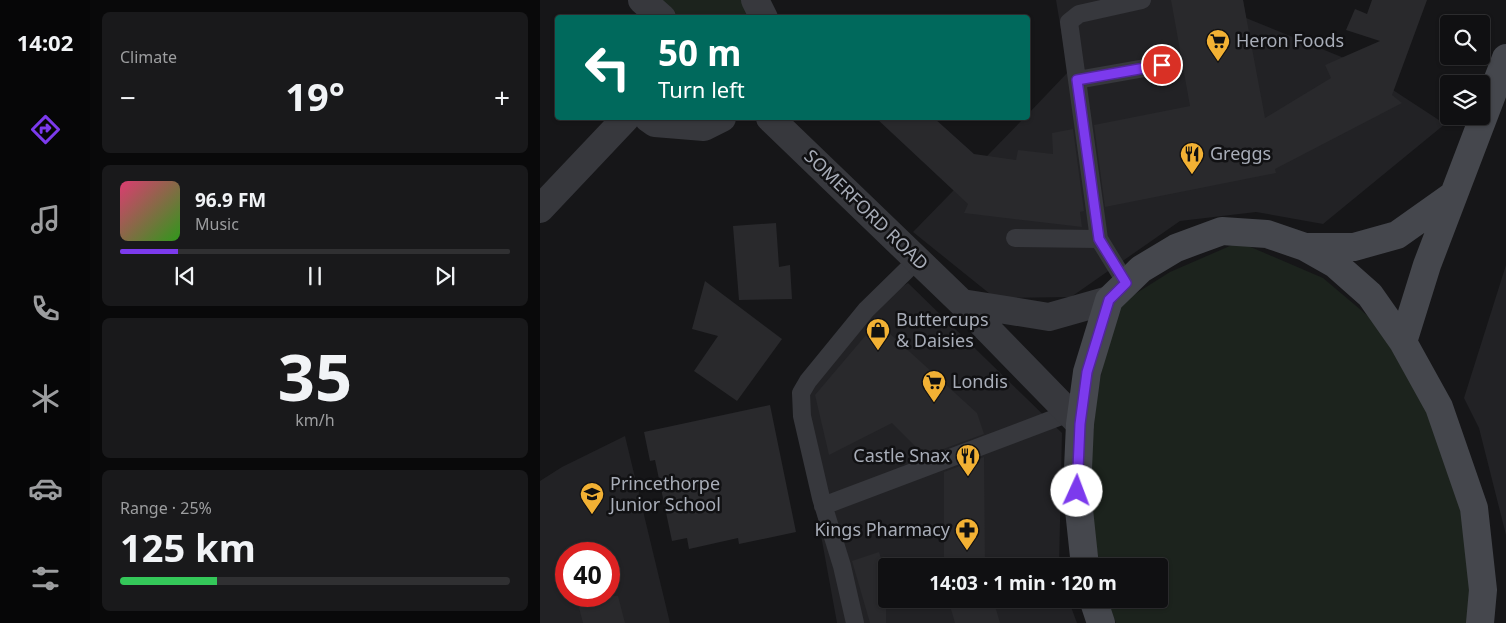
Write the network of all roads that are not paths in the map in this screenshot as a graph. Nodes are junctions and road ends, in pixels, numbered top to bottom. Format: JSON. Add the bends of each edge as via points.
{"nodes":[{"id":1,"x":642,"y":0,"type":"edge"},
{"id":2,"x":755,"y":0,"type":"edge"},
{"id":3,"x":1142,"y":0,"type":"edge"},
{"id":4,"x":634,"y":15,"type":"edge"},
{"id":5,"x":659,"y":15,"type":"edge"},
{"id":6,"x":762,"y":15,"type":"edge"},
{"id":7,"x":1506,"y":58,"type":"edge"},
{"id":8,"x":1162,"y":65,"type":"dead end"},
{"id":9,"x":1077,"y":80,"type":"junction"},
{"id":10,"x":624,"y":120,"type":"edge"},
{"id":11,"x":652,"y":120,"type":"edge"},
{"id":12,"x":718,"y":120,"type":"edge"},
{"id":13,"x":772,"y":120,"type":"edge"},
{"id":14,"x":1452,"y":196,"type":"junction"},
{"id":15,"x":540,"y":209,"type":"edge"},
{"id":16,"x":1015,"y":238,"type":"dead end"},
{"id":17,"x":1099,"y":239,"type":"junction"},
{"id":18,"x":1305,"y":247,"type":"junction"},
{"id":19,"x":917,"y":260,"type":"junction"},
{"id":20,"x":1118,"y":292,"type":"junction"},
{"id":21,"x":962,"y":303,"type":"junction"},
{"id":22,"x":1403,"y":342,"type":"junction"},
{"id":23,"x":1074,"y":419,"type":"junction"},
{"id":24,"x":823,"y":506,"type":"junction"},
{"id":25,"x":1084,"y":558,"type":"edge"},
{"id":26,"x":1096,"y":608,"type":"edge"},
{"id":27,"x":855,"y":623,"type":"edge"},
{"id":28,"x":1101,"y":623,"type":"edge"},
{"id":29,"x":1480,"y":623,"type":"edge"}],
"edges":[{"from":1,"to":4,"type":"street"},
{"from":1,"to":5,"type":"street"},
{"from":2,"to":6,"type":"street"},
{"from":3,"to":9,"type":"lane","via":[[1079,14],[1069,22]]},
{"from":7,"to":14,"type":"street"},
{"from":8,"to":9,"type":"lane"},
{"from":9,"to":17,"type":"lane"},
{"from":10,"to":15,"type":"street"},
{"from":11,"to":12,"type":"street","via":[[704,127]]},
{"from":13,"to":19,"type":"street","name":"SOMERFORD ROAD"},
{"from":14,"to":18,"type":"street","via":[[1397,235],[1354,247]]},
{"from":14,"to":22,"type":"street","via":[[1426,265]]},
{"from":16,"to":17,"type":"lane"},
{"from":17,"to":20,"type":"lane"},
{"from":18,"to":20,"type":"street","via":[[1267,234],[1222,231],[1176,248],[1141,269]]},
{"from":18,"to":22,"type":"street","via":[[1335,264],[1370,295]]},
{"from":19,"to":21,"type":"street","name":"SOMERFORD ROAD"},
{"from":19,"to":24,"type":"lane","via":[[866,310],[803,388],[802,416]]},
{"from":20,"to":21,"type":"street","via":[[1049,316]]},
{"from":20,"to":23,"type":"street","via":[[1087,372]]},
{"from":21,"to":23,"type":"street","name":"SOMERFORD ROAD"},
{"from":22,"to":29,"type":"street","via":[[1439,407],[1474,508],[1483,590]]},
{"from":23,"to":24,"type":"lane"},
{"from":23,"to":25,"type":"street"},
{"from":24,"to":27,"type":"lane"},
{"from":26,"to":28,"type":"street"}]}
